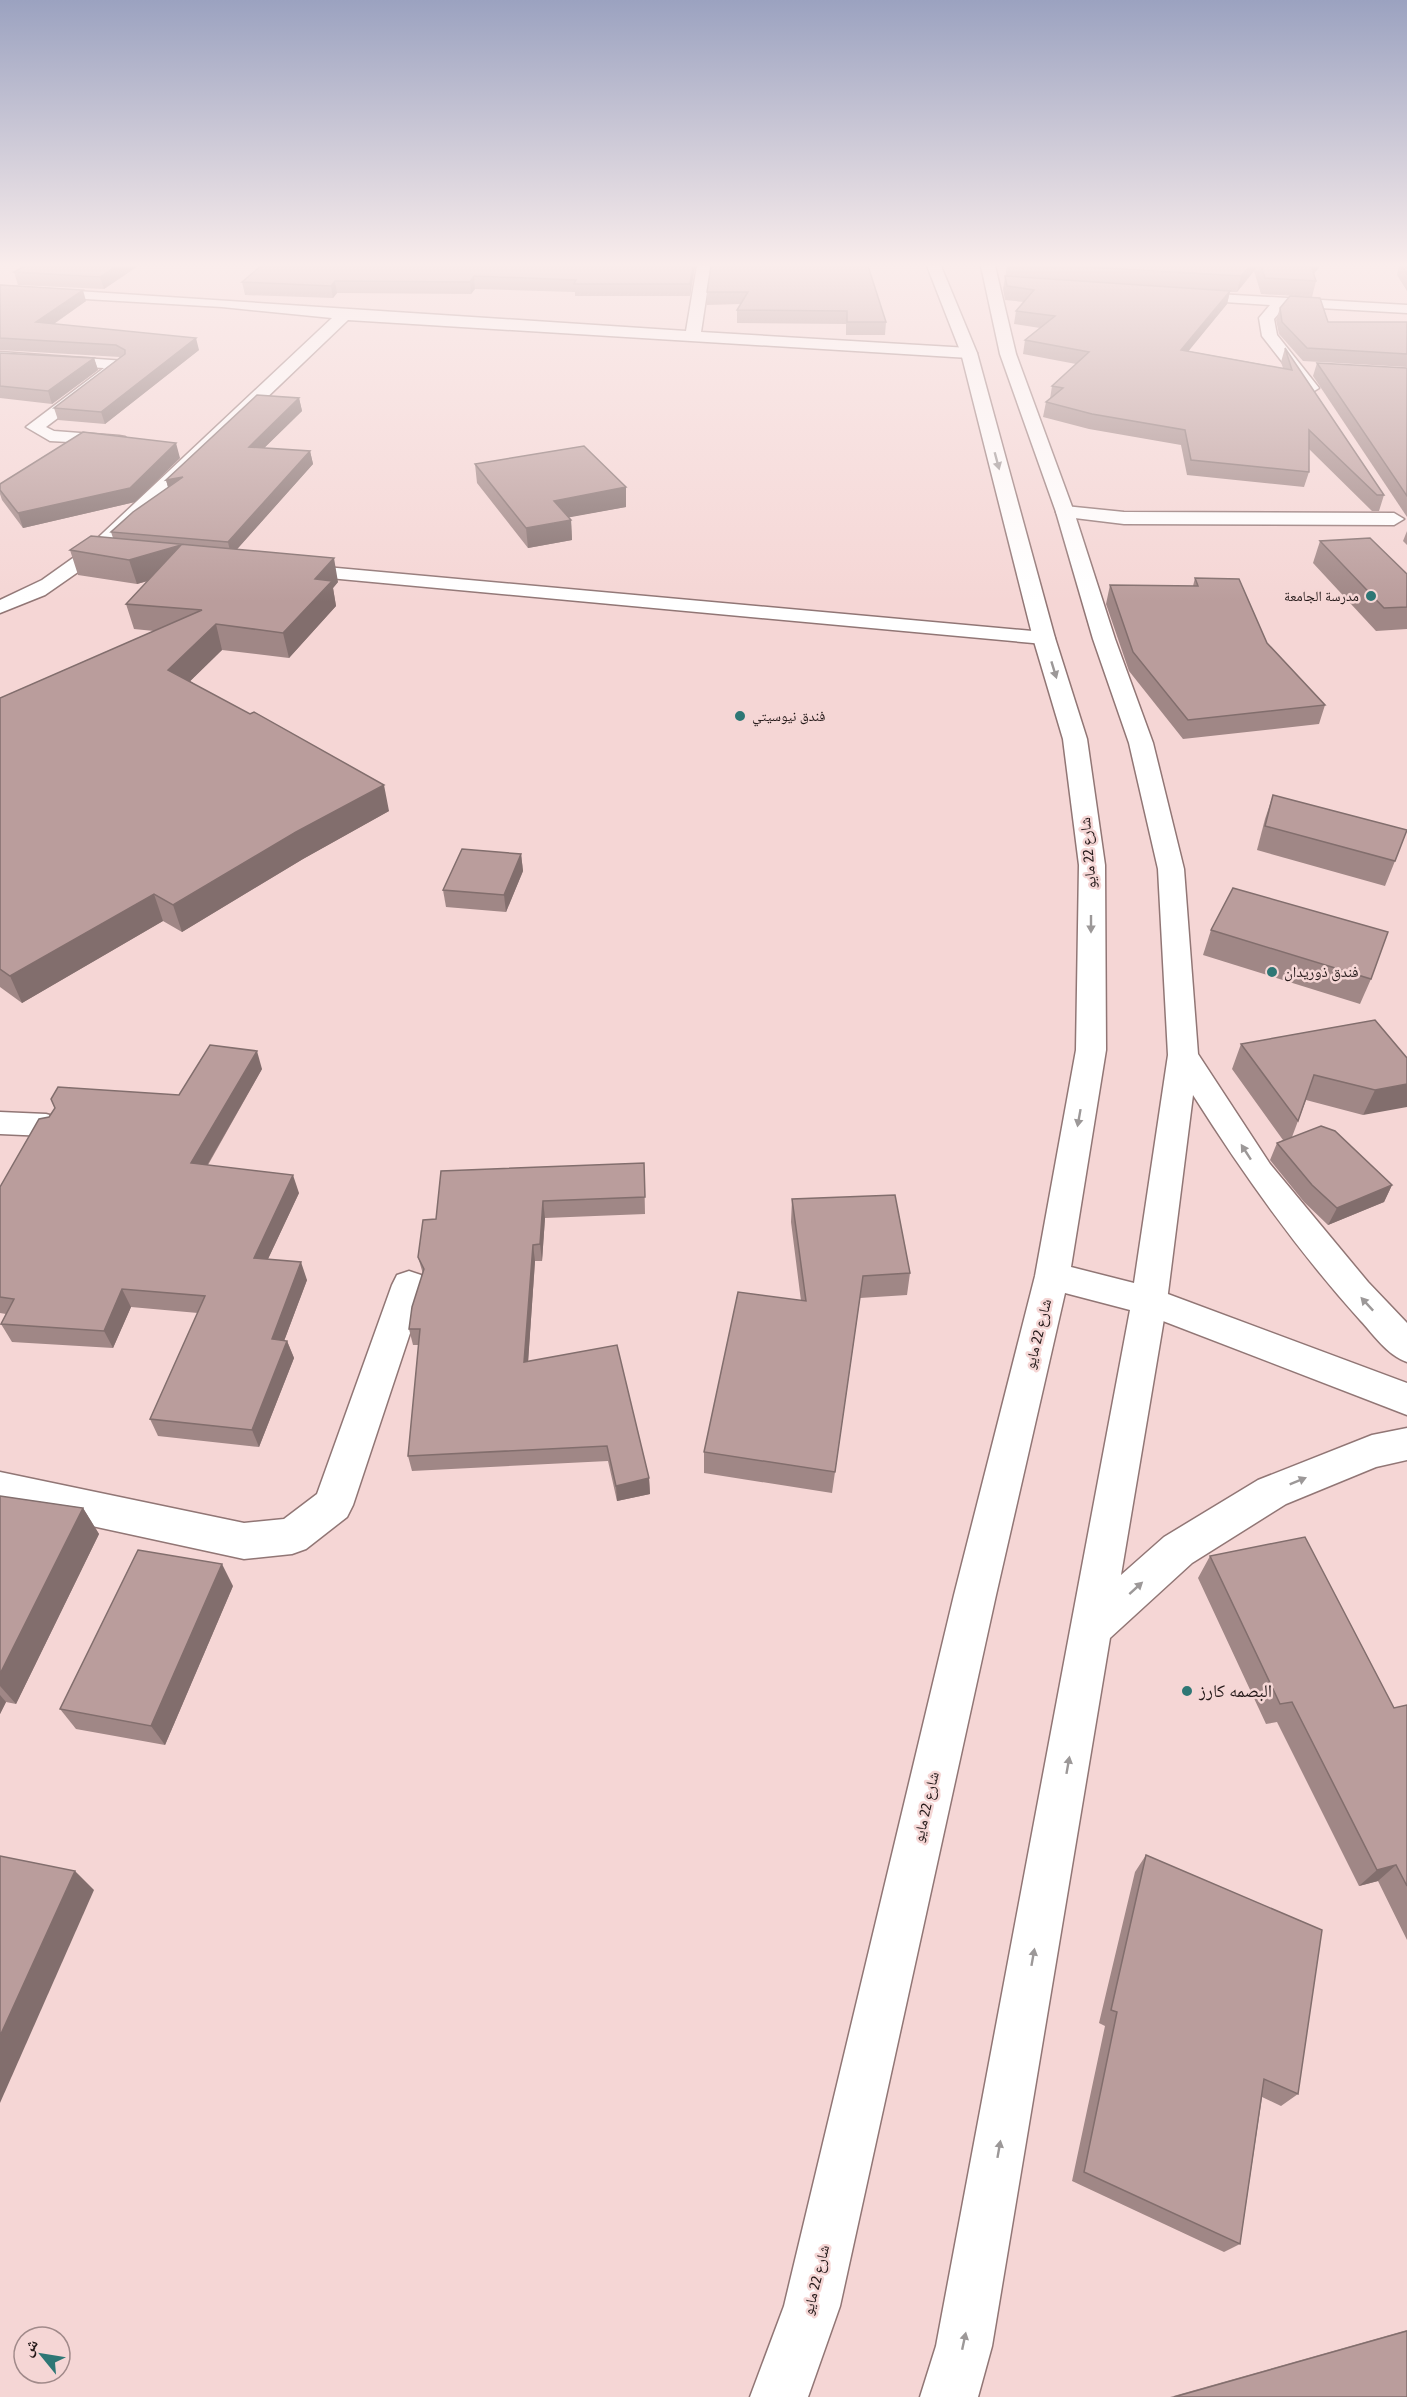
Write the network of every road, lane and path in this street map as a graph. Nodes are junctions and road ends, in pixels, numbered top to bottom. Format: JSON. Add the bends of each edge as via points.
{"nodes":[{"id":1,"x":101,"y":378,"type":"edge"},
{"id":2,"x":278,"y":378,"type":"edge"},
{"id":3,"x":980,"y":378,"type":"edge"},
{"id":4,"x":1012,"y":378,"type":"edge"},
{"id":5,"x":1304,"y":378,"type":"edge"},
{"id":6,"x":1322,"y":405,"type":"edge"},
{"id":7,"x":133,"y":442,"type":"edge"},
{"id":8,"x":181,"y":446,"type":"dead end"},
{"id":9,"x":205,"y":448,"type":"junction"},
{"id":10,"x":1382,"y":500,"type":"edge"},
{"id":11,"x":1037,"y":512,"type":"junction"},
{"id":12,"x":1394,"y":519,"type":"junction"},
{"id":13,"x":1407,"y":536,"type":"edge"},
{"id":14,"x":94,"y":552,"type":"junction"},
{"id":15,"x":116,"y":554,"type":"edge"},
{"id":16,"x":275,"y":568,"type":"edge"},
{"id":17,"x":0,"y":607,"type":"edge"},
{"id":18,"x":1044,"y":638,"type":"junction"},
{"id":19,"x":1183,"y":1055,"type":"junction"},
{"id":20,"x":0,"y":1123,"type":"edge"},
{"id":21,"x":46,"y":1125,"type":"edge"},
{"id":22,"x":1052,"y":1276,"type":"junction"},
{"id":23,"x":409,"y":1285,"type":"dead end"},
{"id":24,"x":1149,"y":1301,"type":"junction"},
{"id":25,"x":1407,"y":1347,"type":"edge"},
{"id":26,"x":1407,"y":1399,"type":"edge"},
{"id":27,"x":1407,"y":1444,"type":"edge"},
{"id":28,"x":0,"y":1489,"type":"edge"},
{"id":29,"x":1092,"y":1627,"type":"junction"},
{"id":30,"x":779,"y":2397,"type":"edge"},
{"id":31,"x":949,"y":2397,"type":"edge"}],
"edges":[{"from":1,"to":7,"type":"street","via":[[35,428],[50,436]]},
{"from":2,"to":9,"type":"street"},
{"from":3,"to":11,"type":"street","name":"شارع 22 مايو","one_way":true},
{"from":4,"to":11,"type":"street","name":"شارع 22 مايو"},
{"from":5,"to":6,"type":"street"},
{"from":8,"to":9,"type":"street"},
{"from":9,"to":14,"type":"street"},
{"from":10,"to":12,"type":"street"},
{"from":11,"to":12,"type":"street","via":[[1124,518]]},
{"from":11,"to":18,"type":"street","name":"شارع 22 مايو"},
{"from":11,"to":19,"type":"street","name":"شارع 22 مايو","via":[[1104,639],[1141,743],[1171,869]]},
{"from":12,"to":13,"type":"street"},
{"from":14,"to":15,"type":"street"},
{"from":14,"to":17,"type":"street","via":[[57,581]]},
{"from":16,"to":18,"type":"street"},
{"from":18,"to":22,"type":"street","name":"شارع 22 مايو","one_way":true,"via":[[1075,739],[1092,865],[1091,1050]]},
{"from":19,"to":24,"type":"street","name":"شارع 22 مايو"},
{"from":25,"to":19,"type":"street","one_way":true,"via":[[1356,1292],[1259,1172]]},
{"from":20,"to":21,"type":"street"},
{"from":22,"to":24,"type":"street"},
{"from":22,"to":30,"type":"street","name":"شارع 22 مايو","via":[[812,2306]]},
{"from":23,"to":28,"type":"street","via":[[333,1505],[292,1536],[244,1541]]},
{"from":24,"to":26,"type":"street"},
{"from":24,"to":29,"type":"street","name":"شارع 22 مايو"},
{"from":29,"to":27,"type":"street","one_way":true,"via":[[1178,1550],[1272,1492],[1372,1451]]},
{"from":31,"to":29,"type":"street","name":"شارع 22 مايو","one_way":true,"via":[[964,2346]]}]}
